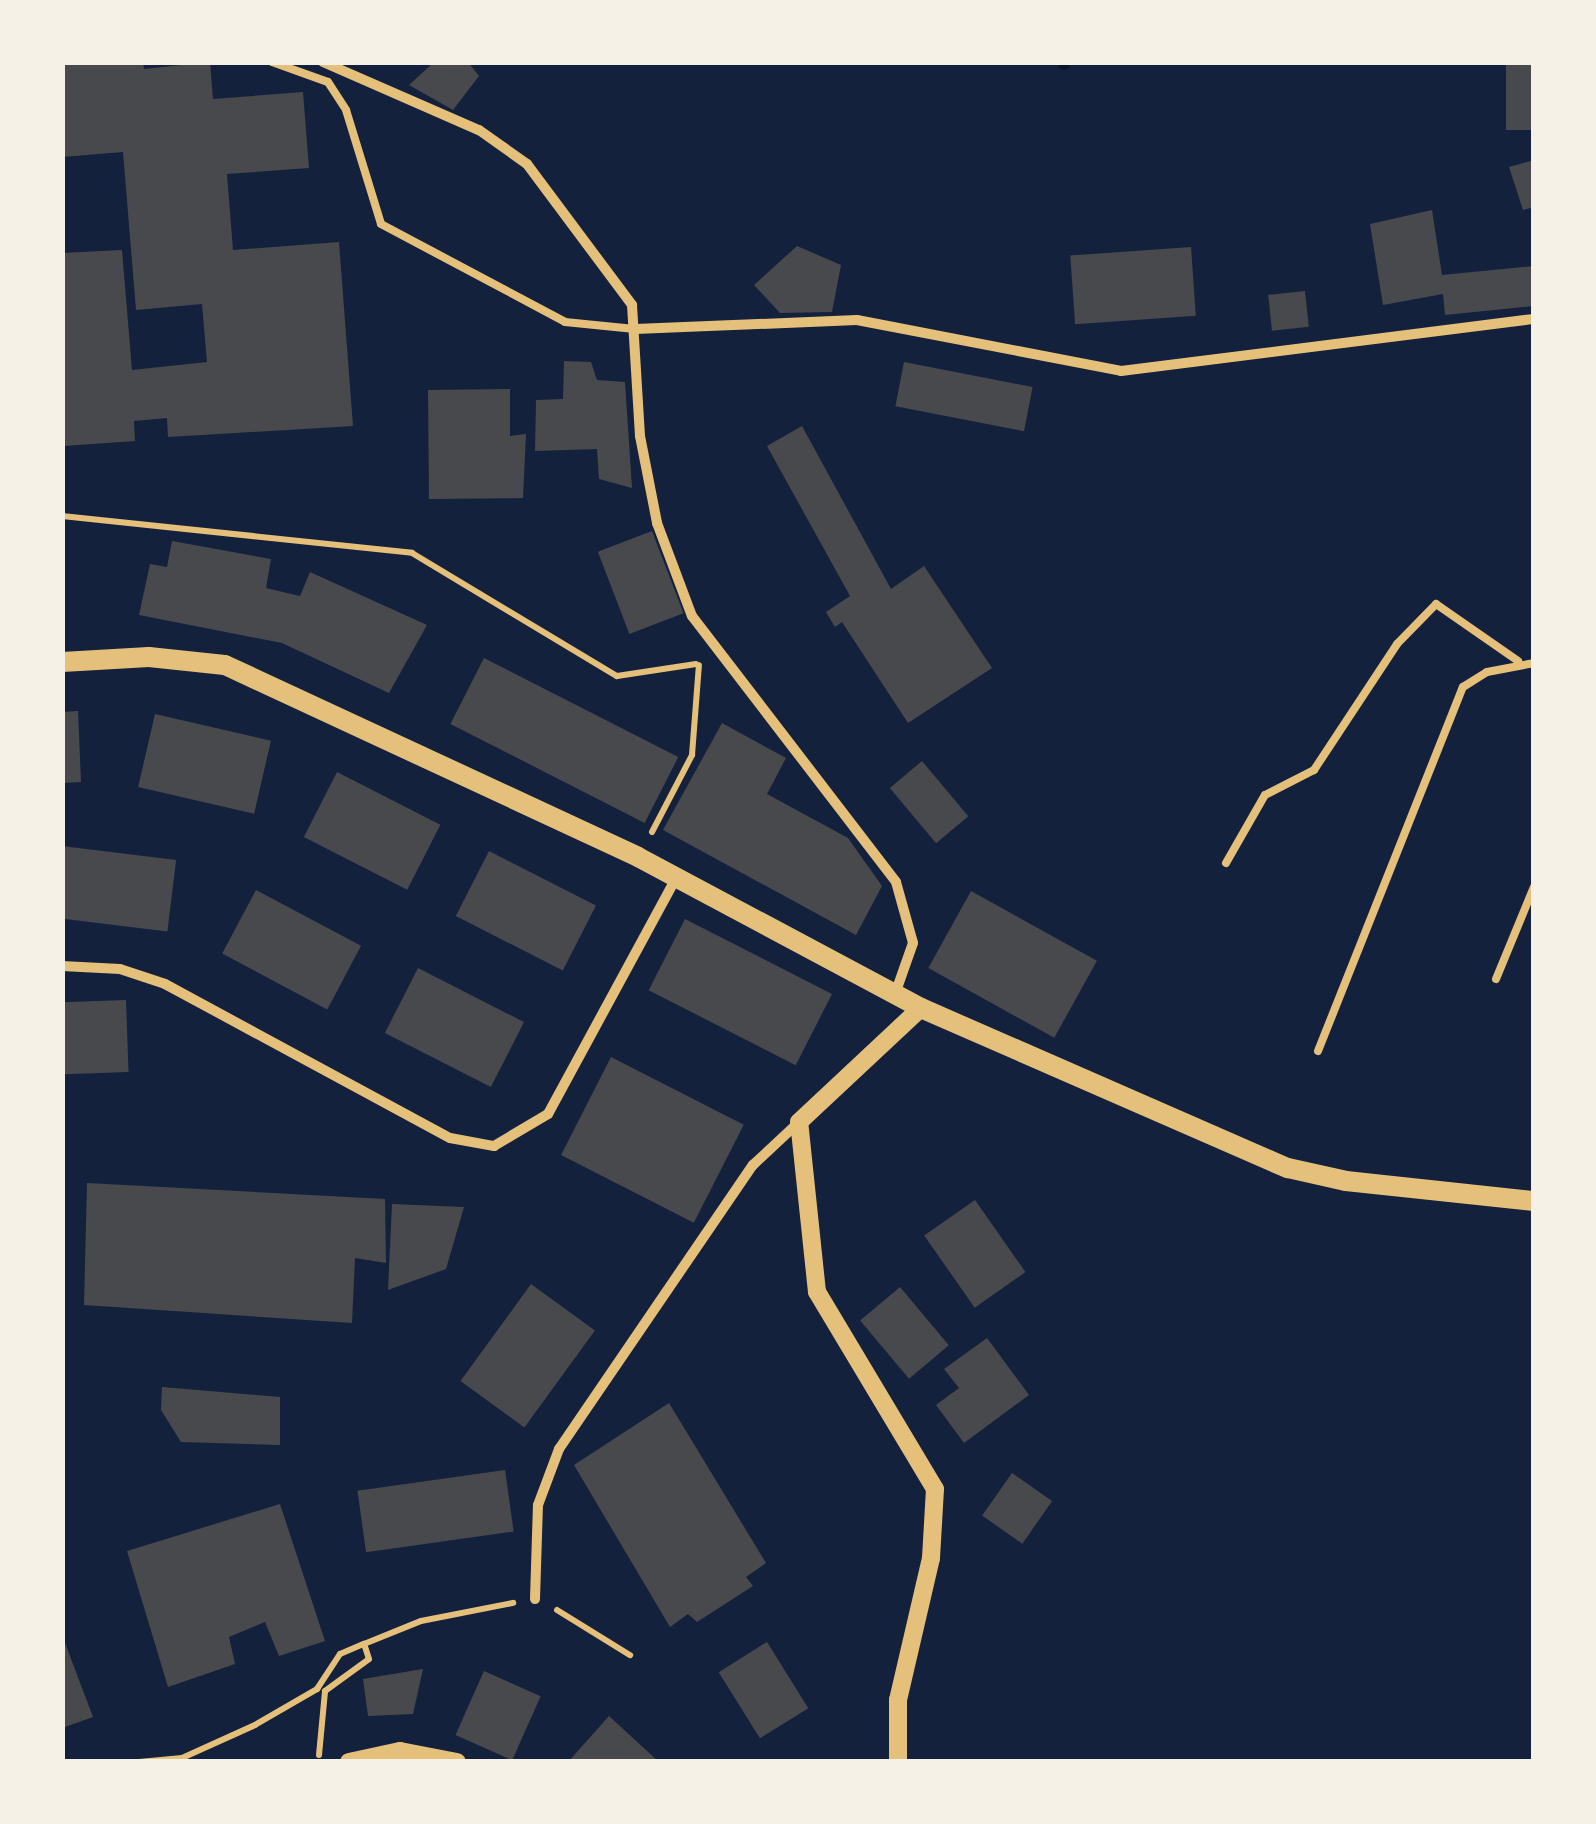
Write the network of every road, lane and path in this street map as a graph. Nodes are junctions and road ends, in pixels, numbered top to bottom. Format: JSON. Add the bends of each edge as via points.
{"nodes":[{"id":1,"x":272,"y":62,"type":"edge"},
{"id":2,"x":323,"y":62,"type":"edge"},
{"id":3,"x":1534,"y":319,"type":"edge"},
{"id":4,"x":635,"y":329,"type":"junction"},
{"id":5,"x":62,"y":516,"type":"edge"},
{"id":6,"x":715,"y":647,"type":"junction"},
{"id":7,"x":62,"y":662,"type":"edge"},
{"id":8,"x":1519,"y":662,"type":"junction"},
{"id":9,"x":1534,"y":663,"type":"edge"},
{"id":10,"x":700,"y":664,"type":"junction"},
{"id":11,"x":638,"y":857,"type":"junction"},
{"id":12,"x":1226,"y":863,"type":"dead end"},
{"id":13,"x":677,"y":877,"type":"junction"},
{"id":14,"x":1534,"y":887,"type":"edge"},
{"id":15,"x":62,"y":966,"type":"edge"},
{"id":16,"x":1496,"y":979,"type":"dead end"},
{"id":17,"x":894,"y":995,"type":"junction"},
{"id":18,"x":921,"y":1008,"type":"junction"},
{"id":19,"x":1318,"y":1051,"type":"dead end"},
{"id":20,"x":799,"y":1122,"type":"junction"},
{"id":21,"x":1534,"y":1202,"type":"edge"},
{"id":22,"x":536,"y":1599,"type":"junction"},
{"id":23,"x":364,"y":1644,"type":"junction"},
{"id":24,"x":630,"y":1655,"type":"dead end"},
{"id":25,"x":138,"y":1762,"type":"edge"},
{"id":26,"x":319,"y":1762,"type":"edge"},
{"id":27,"x":349,"y":1762,"type":"edge"},
{"id":28,"x":457,"y":1762,"type":"edge"},
{"id":29,"x":898,"y":1762,"type":"edge"}],
"edges":[{"from":1,"to":4,"type":"lane","via":[[328,82],[346,110],[381,224],[565,322]]},
{"from":2,"to":4,"type":"street","via":[[478,130],[528,164],[632,305]]},
{"from":3,"to":4,"type":"street","via":[[1122,371],[857,320]]},
{"from":4,"to":6,"type":"street","via":[[640,436],[657,523],[692,616]]},
{"from":5,"to":10,"type":"path","via":[[412,553],[617,676]]},
{"from":6,"to":10,"type":"path"},
{"from":6,"to":17,"type":"street","via":[[878,851],[905,898],[913,942]]},
{"from":7,"to":11,"type":"main road","via":[[148,657],[225,666]]},
{"from":8,"to":9,"type":"lane"},
{"from":8,"to":12,"type":"lane","via":[[1436,604],[1397,644],[1314,770],[1265,795]]},
{"from":8,"to":19,"type":"lane","via":[[1463,687]]},
{"from":10,"to":11,"type":"path","via":[[692,756]]},
{"from":11,"to":13,"type":"main road"},
{"from":13,"to":15,"type":"street","via":[[548,1114],[494,1146],[450,1138],[165,984],[120,969]]},
{"from":13,"to":17,"type":"main road"},
{"from":14,"to":16,"type":"lane"},
{"from":17,"to":18,"type":"main road"},
{"from":18,"to":20,"type":"street"},
{"from":18,"to":21,"type":"main road","via":[[1288,1168],[1346,1182]]},
{"from":20,"to":22,"type":"street","via":[[753,1165],[559,1449],[538,1505]]},
{"from":20,"to":29,"type":"street","via":[[817,1292],[935,1489],[931,1558],[898,1700]]},
{"from":22,"to":23,"type":"path","via":[[421,1621]]},
{"from":22,"to":24,"type":"path"},
{"from":23,"to":25,"type":"path","via":[[340,1654],[317,1689],[255,1725],[182,1758]]},
{"from":23,"to":26,"type":"path","via":[[369,1659],[325,1691]]},
{"from":27,"to":28,"type":"street","via":[[400,1751]]}]}
